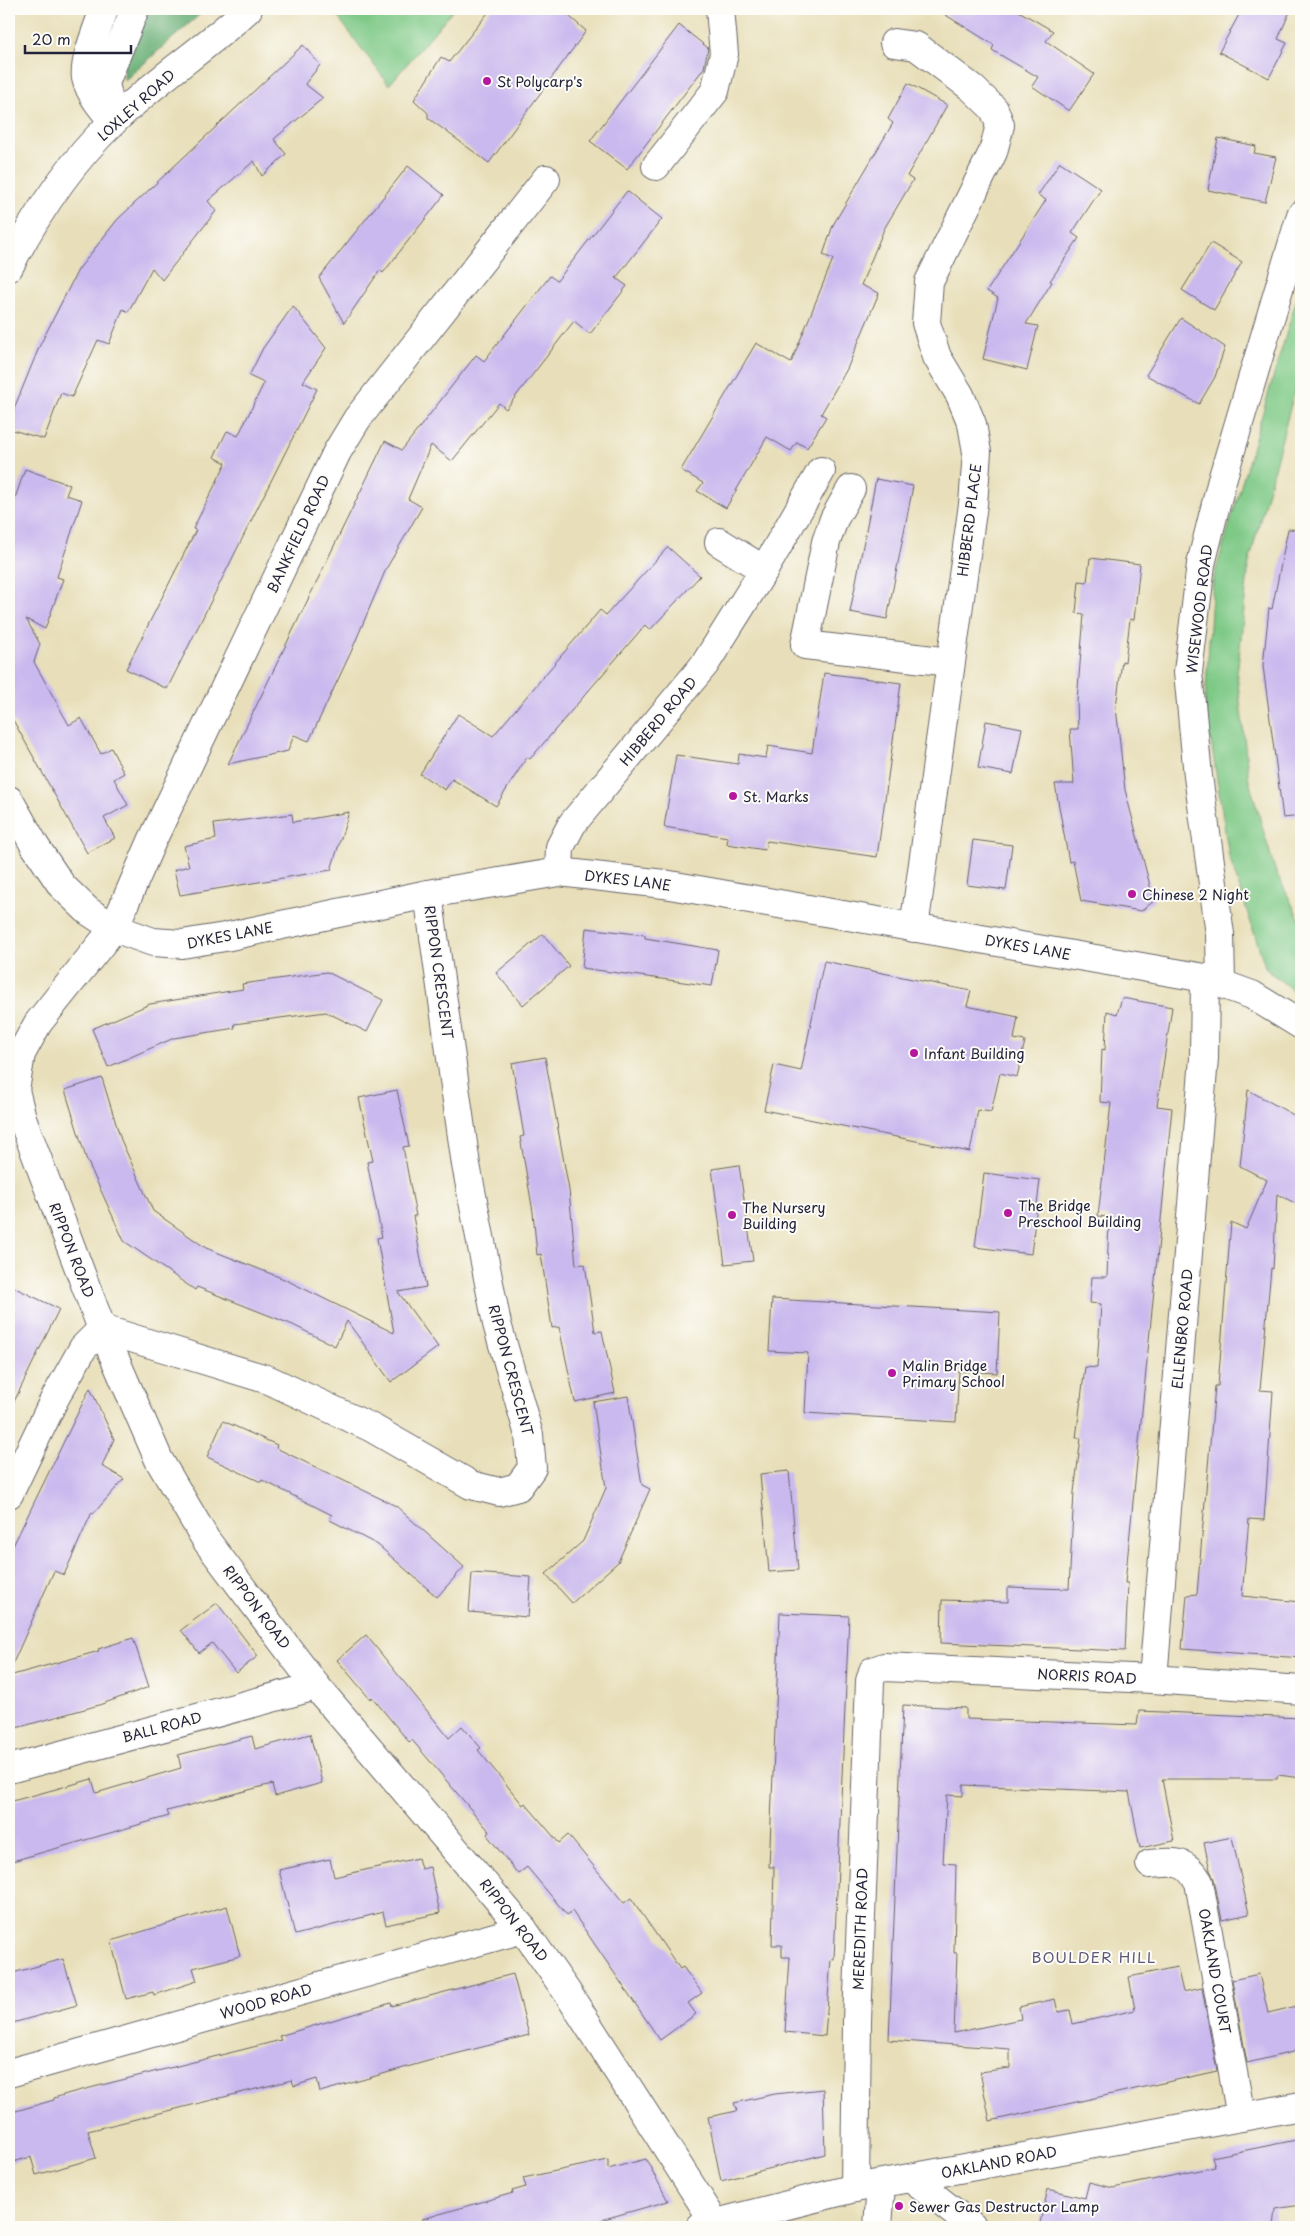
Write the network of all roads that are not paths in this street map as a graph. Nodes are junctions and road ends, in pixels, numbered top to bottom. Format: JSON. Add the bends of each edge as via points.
{"nodes":[{"id":1,"x":104,"y":9,"type":"edge"},
{"id":2,"x":135,"y":9,"type":"edge"},
{"id":3,"x":248,"y":9,"type":"edge"},
{"id":4,"x":720,"y":9,"type":"edge"},
{"id":5,"x":894,"y":43,"type":"dead end"},
{"id":6,"x":113,"y":121,"type":"junction"},
{"id":7,"x":656,"y":166,"type":"dead end"},
{"id":8,"x":546,"y":179,"type":"dead end"},
{"id":9,"x":1301,"y":215,"type":"edge"},
{"id":10,"x":9,"y":267,"type":"edge"},
{"id":11,"x":821,"y":470,"type":"dead end"},
{"id":12,"x":851,"y":489,"type":"dead end"},
{"id":13,"x":719,"y":542,"type":"dead end"},
{"id":14,"x":764,"y":570,"type":"junction"},
{"id":15,"x":950,"y":662,"type":"junction"},
{"id":16,"x":9,"y":800,"type":"edge"},
{"id":17,"x":559,"y":872,"type":"junction"},
{"id":18,"x":428,"y":894,"type":"junction"},
{"id":19,"x":114,"y":928,"type":"junction"},
{"id":20,"x":914,"y":928,"type":"junction"},
{"id":21,"x":1213,"y":981,"type":"junction"},
{"id":22,"x":1301,"y":1025,"type":"edge"},
{"id":23,"x":102,"y":1329,"type":"junction"},
{"id":24,"x":9,"y":1494,"type":"edge"},
{"id":25,"x":873,"y":1671,"type":"joint"},
{"id":26,"x":1154,"y":1679,"type":"junction"},
{"id":27,"x":316,"y":1686,"type":"junction"},
{"id":28,"x":1301,"y":1690,"type":"edge"},
{"id":29,"x":9,"y":1769,"type":"edge"},
{"id":30,"x":1150,"y":1864,"type":"dead end"},
{"id":31,"x":523,"y":1929,"type":"junction"},
{"id":32,"x":9,"y":2073,"type":"edge"},
{"id":33,"x":1301,"y":2106,"type":"edge"},
{"id":34,"x":1241,"y":2116,"type":"junction"},
{"id":35,"x":912,"y":2179,"type":"junction"},
{"id":36,"x":868,"y":2186,"type":"junction"},
{"id":37,"x":707,"y":2225,"type":"edge"},
{"id":38,"x":878,"y":2227,"type":"edge"},
{"id":39,"x":973,"y":2227,"type":"edge"}],
"edges":[{"from":1,"to":6,"type":"street","via":[[85,75],[100,106]]},
{"from":2,"to":6,"type":"street","via":[[105,83]]},
{"from":3,"to":6,"type":"street","name":"LOXLEY ROAD"},
{"from":4,"to":7,"type":"street","via":[[724,54],[715,91]]},
{"from":5,"to":15,"type":"street","name":"HIBBERD PLACE","via":[[916,46],[972,88],[994,109],[1000,125],[993,152],[929,282],[926,323],[937,357],[960,395],[972,424],[977,452],[973,504]]},
{"from":6,"to":10,"type":"street","name":"LOXLEY ROAD","via":[[46,203]]},
{"from":8,"to":19,"type":"street","name":"BANKFIELD ROAD","via":[[381,388],[347,436],[152,841]]},
{"from":9,"to":21,"type":"street","name":"WISEWOOD ROAD","via":[[1222,480],[1201,564],[1188,672],[1198,776],[1220,934]]},
{"from":11,"to":14,"type":"street","name":"HIBBERD ROAD"},
{"from":12,"to":15,"type":"street","via":[[826,542],[805,645]]},
{"from":13,"to":14,"type":"street"},
{"from":14,"to":17,"type":"street","name":"HIBBERD ROAD","via":[[705,664],[572,824],[560,847]]},
{"from":15,"to":20,"type":"street","name":"HIBBERD PLACE"},
{"from":16,"to":19,"type":"street","name":"DYKES LANE","via":[[34,846],[62,886],[88,911]]},
{"from":17,"to":18,"type":"street","name":"DYKES LANE"},
{"from":17,"to":20,"type":"street","name":"DYKES LANE","via":[[664,884]]},
{"from":18,"to":19,"type":"street","name":"DYKES LANE","via":[[182,944],[153,942]]},
{"from":18,"to":23,"type":"street","name":"RIPPON CRESCENT","via":[[466,1165],[497,1324],[529,1435],[532,1468],[518,1487],[499,1492],[470,1485],[372,1428],[269,1380]]},
{"from":19,"to":23,"type":"street","name":"RIPPON ROAD","via":[[38,1023],[21,1054],[15,1090],[22,1118]]},
{"from":20,"to":21,"type":"street","name":"DYKES LANE"},
{"from":21,"to":22,"type":"street","name":"DYKES LANE","via":[[1252,995]]},
{"from":21,"to":26,"type":"street","name":"ELLENBRO ROAD"},
{"from":23,"to":24,"type":"street","via":[[83,1348]]},
{"from":23,"to":27,"type":"street","name":"RIPPON ROAD","via":[[159,1460],[206,1540]]},
{"from":25,"to":26,"type":"street","name":"NORRIS ROAD","via":[[884,1667]]},
{"from":25,"to":36,"type":"street","name":"MEREDITH ROAD","via":[[870,1681],[857,2021]]},
{"from":26,"to":28,"type":"street","name":"NORRIS ROAD"},
{"from":27,"to":29,"type":"street","name":"BALL ROAD"},
{"from":27,"to":31,"type":"street","name":"RIPPON ROAD"},
{"from":30,"to":34,"type":"street","name":"OAKLAND COURT","via":[[1178,1862],[1191,1869],[1199,1882]]},
{"from":31,"to":32,"type":"street","name":"WOOD ROAD"},
{"from":31,"to":37,"type":"street","name":"RIPPON ROAD","via":[[567,1992]]},
{"from":33,"to":34,"type":"street","name":"OAKLAND ROAD"},
{"from":34,"to":35,"type":"street","name":"OAKLAND ROAD"},
{"from":35,"to":36,"type":"street","name":"OAKLAND ROAD"},
{"from":35,"to":39,"type":"street"},
{"from":36,"to":37,"type":"street","name":"OAKLAND ROAD"},
{"from":36,"to":38,"type":"street","name":"MEREDITH ROAD"}]}
